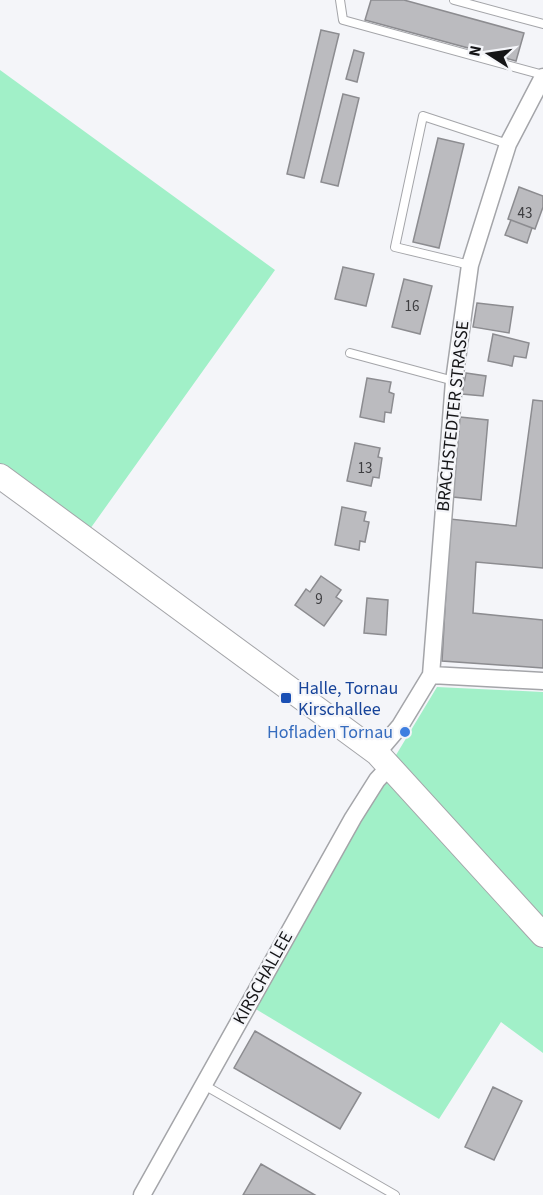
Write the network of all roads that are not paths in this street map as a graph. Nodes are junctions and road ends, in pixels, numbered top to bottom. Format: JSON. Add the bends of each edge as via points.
{"nodes":[{"id":1,"x":340,"y":0,"type":"edge"},
{"id":2,"x":454,"y":0,"type":"edge"},
{"id":3,"x":543,"y":24,"type":"edge"},
{"id":4,"x":543,"y":76,"type":"edge"},
{"id":5,"x":508,"y":144,"type":"junction"},
{"id":6,"x":470,"y":265,"type":"junction"},
{"id":7,"x":350,"y":352,"type":"dead end"},
{"id":8,"x":454,"y":381,"type":"junction"},
{"id":9,"x":0,"y":476,"type":"edge"},
{"id":10,"x":431,"y":675,"type":"junction"},
{"id":11,"x":543,"y":681,"type":"edge"},
{"id":12,"x":384,"y":759,"type":"junction"},
{"id":13,"x":543,"y":934,"type":"edge"},
{"id":14,"x":204,"y":1085,"type":"junction"},
{"id":15,"x":142,"y":1195,"type":"edge"},
{"id":16,"x":395,"y":1195,"type":"edge"}],
"edges":[{"from":1,"to":4,"type":"lane","via":[[343,20]]},
{"from":2,"to":3,"type":"lane"},
{"from":4,"to":5,"type":"street","name":"BRACHSTEDTER STRASSE"},
{"from":5,"to":6,"type":"street","name":"BRACHSTEDTER STRASSE"},
{"from":5,"to":6,"type":"lane","via":[[423,116],[395,247]]},
{"from":6,"to":8,"type":"street","name":"BRACHSTEDTER STRASSE"},
{"from":7,"to":8,"type":"lane"},
{"from":8,"to":10,"type":"street","name":"BRACHSTEDTER STRASSE"},
{"from":9,"to":12,"type":"main road"},
{"from":10,"to":11,"type":"street"},
{"from":10,"to":12,"type":"street","name":"BRACHSTEDTER STRASSE"},
{"from":12,"to":13,"type":"main road"},
{"from":12,"to":14,"type":"street","name":"KIRSCHALLEE","via":[[377,780]]},
{"from":14,"to":15,"type":"street","name":"KIRSCHALLEE"},
{"from":14,"to":16,"type":"lane"}]}
